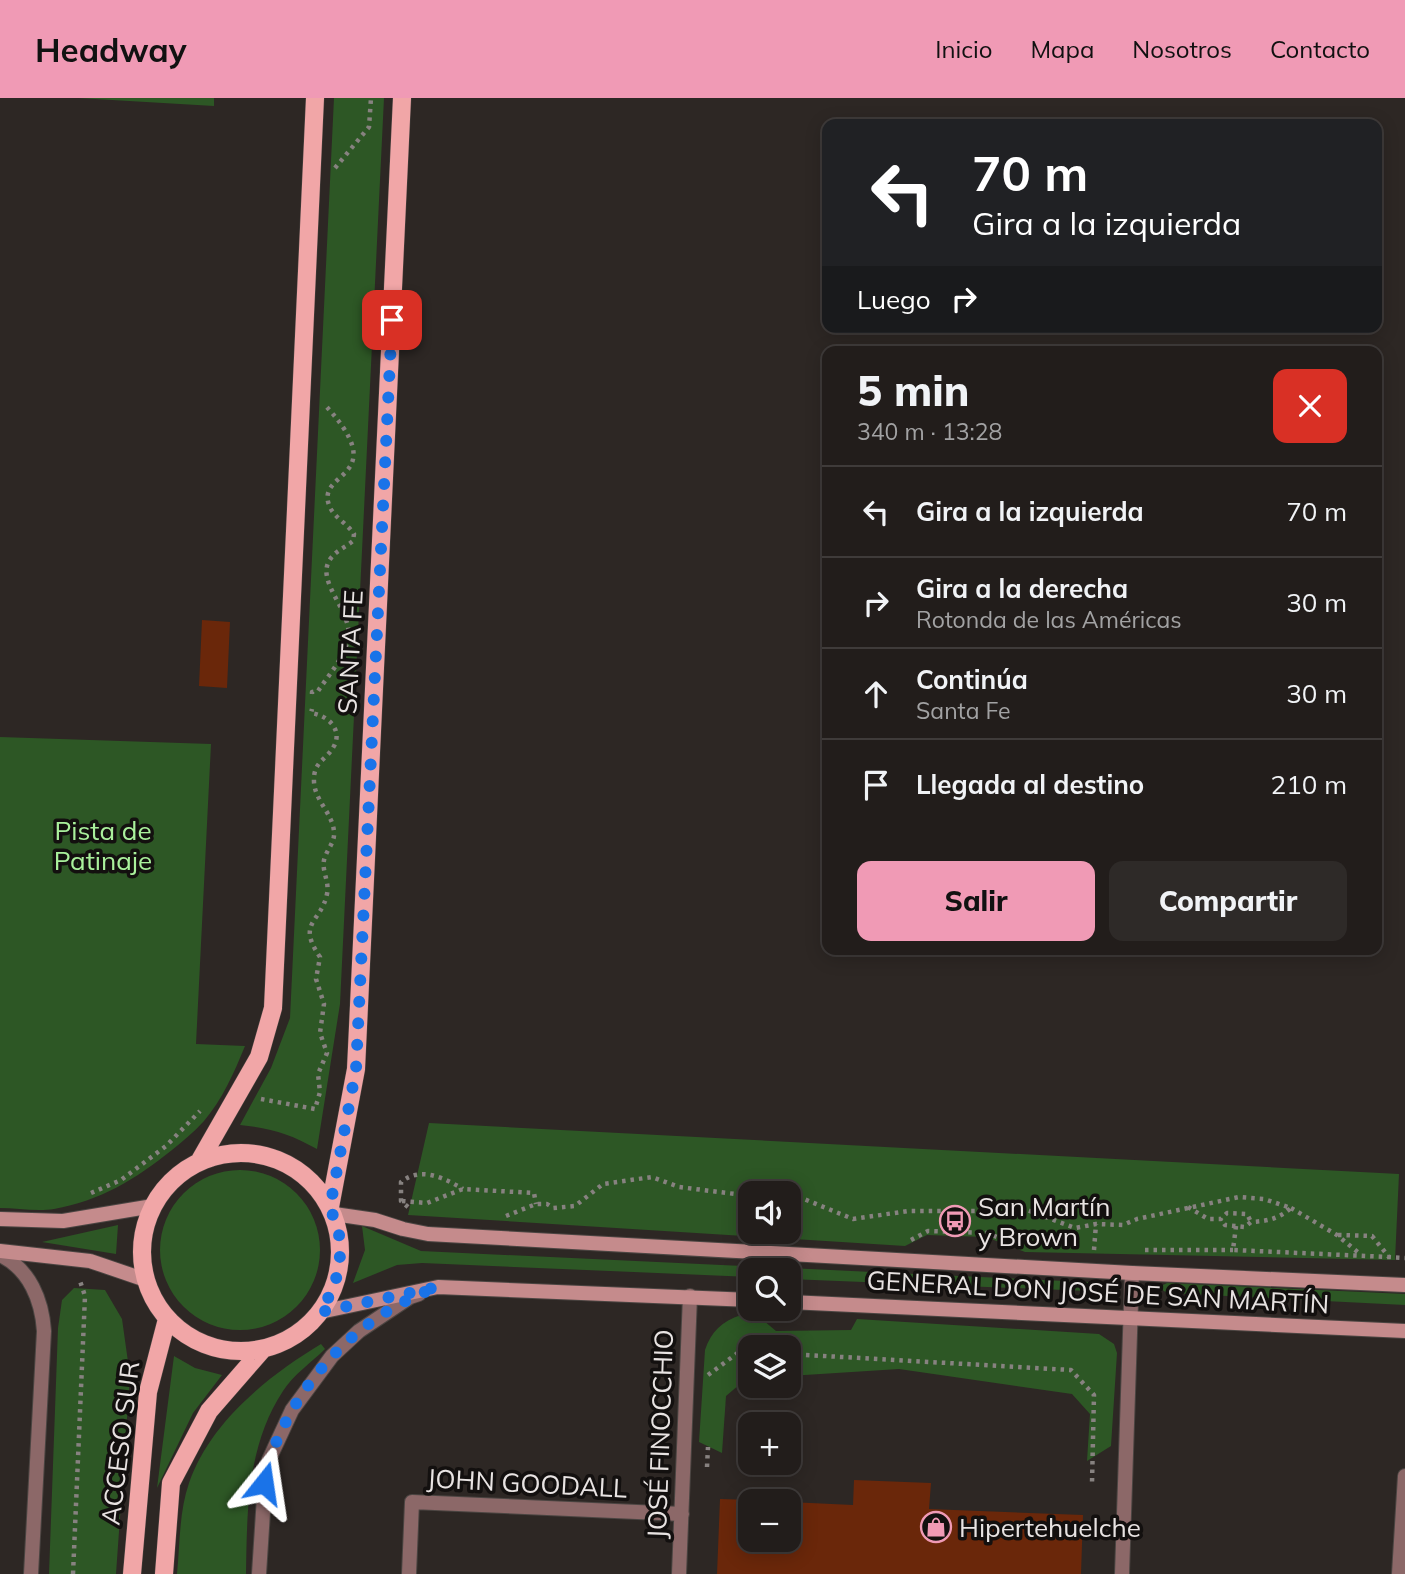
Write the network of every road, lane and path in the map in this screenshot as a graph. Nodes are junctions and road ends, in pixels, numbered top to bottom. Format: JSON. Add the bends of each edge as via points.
{"nodes":[{"id":1,"x":315,"y":98,"type":"edge"},
{"id":2,"x":371,"y":98,"type":"edge"},
{"id":3,"x":402,"y":98,"type":"edge"},
{"id":4,"x":334,"y":181,"type":"dead end"},
{"id":5,"x":324,"y":394,"type":"dead end"},
{"id":6,"x":243,"y":1086,"type":"junction"},
{"id":7,"x":261,"y":1099,"type":"dead end"},
{"id":8,"x":316,"y":1109,"type":"dead end"},
{"id":9,"x":201,"y":1110,"type":"dead end"},
{"id":10,"x":199,"y":1162,"type":"junction"},
{"id":11,"x":409,"y":1176,"type":"dead end"},
{"id":12,"x":464,"y":1189,"type":"junction"},
{"id":13,"x":738,"y":1194,"type":"edge"},
{"id":14,"x":83,"y":1196,"type":"dead end"},
{"id":15,"x":801,"y":1198,"type":"edge"},
{"id":16,"x":401,"y":1201,"type":"dead end"},
{"id":17,"x":536,"y":1204,"type":"junction"},
{"id":18,"x":153,"y":1206,"type":"junction"},
{"id":19,"x":1188,"y":1207,"type":"junction"},
{"id":20,"x":1291,"y":1208,"type":"junction"},
{"id":21,"x":332,"y":1210,"type":"junction"},
{"id":22,"x":505,"y":1217,"type":"dead end"},
{"id":23,"x":0,"y":1219,"type":"edge"},
{"id":24,"x":1221,"y":1219,"type":"junction"},
{"id":25,"x":1251,"y":1222,"type":"junction"},
{"id":26,"x":1096,"y":1224,"type":"junction"},
{"id":27,"x":1236,"y":1226,"type":"junction"},
{"id":28,"x":1337,"y":1235,"type":"junction"},
{"id":29,"x":1106,"y":1250,"type":"dead end"},
{"id":30,"x":1144,"y":1250,"type":"dead end"},
{"id":31,"x":1233,"y":1250,"type":"junction"},
{"id":32,"x":0,"y":1253,"type":"edge"},
{"id":33,"x":1361,"y":1255,"type":"junction"},
{"id":34,"x":1389,"y":1257,"type":"junction"},
{"id":35,"x":1405,"y":1258,"type":"edge"},
{"id":36,"x":74,"y":1260,"type":"junction"},
{"id":37,"x":1132,"y":1273,"type":"junction"},
{"id":38,"x":146,"y":1280,"type":"junction"},
{"id":39,"x":1405,"y":1284,"type":"edge"},
{"id":40,"x":438,"y":1287,"type":"junction"},
{"id":41,"x":690,"y":1296,"type":"junction"},
{"id":42,"x":738,"y":1299,"type":"edge"},
{"id":43,"x":801,"y":1303,"type":"edge"},
{"id":44,"x":320,"y":1312,"type":"junction"},
{"id":45,"x":167,"y":1319,"type":"junction"},
{"id":46,"x":1132,"y":1320,"type":"junction"},
{"id":47,"x":1405,"y":1331,"type":"edge"},
{"id":48,"x":263,"y":1349,"type":"junction"},
{"id":49,"x":738,"y":1352,"type":"edge"},
{"id":50,"x":801,"y":1355,"type":"edge"},
{"id":51,"x":708,"y":1388,"type":"dead end"},
{"id":52,"x":708,"y":1441,"type":"dead end"},
{"id":53,"x":707,"y":1467,"type":"dead end"},
{"id":54,"x":1405,"y":1476,"type":"edge"},
{"id":55,"x":1092,"y":1483,"type":"dead end"},
{"id":56,"x":682,"y":1514,"type":"junction"},
{"id":57,"x":31,"y":1574,"type":"edge"},
{"id":58,"x":73,"y":1574,"type":"edge"},
{"id":59,"x":132,"y":1574,"type":"edge"},
{"id":60,"x":164,"y":1574,"type":"edge"},
{"id":61,"x":258,"y":1574,"type":"edge"},
{"id":62,"x":409,"y":1574,"type":"edge"},
{"id":63,"x":679,"y":1574,"type":"edge"},
{"id":64,"x":1122,"y":1574,"type":"edge"},
{"id":65,"x":1399,"y":1574,"type":"edge"}],
"edges":[{"from":1,"to":6,"type":"main road","via":[[274,1008],[259,1057]]},
{"from":2,"to":4,"type":"path","via":[[369,127],[335,167]]},
{"from":3,"to":21,"type":"main road","name":"SANTA FE","via":[[356,1069]]},
{"from":5,"to":8,"type":"path","via":[[324,404],[352,440],[355,455],[352,467],[332,484],[327,499],[329,508],[354,534],[353,541],[332,556],[327,570],[330,590],[344,610],[348,639],[318,691],[312,692],[311,713],[327,718],[336,739],[317,764],[314,782],[334,832],[324,857],[328,892],[310,932],[320,957],[316,979],[324,1004],[320,1032],[327,1053],[318,1074]]},
{"from":6,"to":7,"type":"path"},
{"from":6,"to":10,"type":"main road"},
{"from":9,"to":14,"type":"path","via":[[166,1146],[121,1180]]},
{"from":10,"to":18,"type":"main road","via":[[173,1181]]},
{"from":10,"to":21,"type":"main road","via":[[228,1153],[259,1154],[288,1164],[312,1182]]},
{"from":11,"to":12,"type":"path","via":[[442,1177]]},
{"from":12,"to":16,"type":"path","via":[[427,1203]]},
{"from":12,"to":17,"type":"path","via":[[534,1193]]},
{"from":13,"to":17,"type":"path","via":[[679,1187],[652,1177],[603,1184],[575,1206]]},
{"from":15,"to":26,"type":"path","via":[[853,1219],[908,1211],[975,1211],[996,1204],[1075,1228]]},
{"from":17,"to":22,"type":"path"},
{"from":18,"to":23,"type":"main road","via":[[63,1222]]},
{"from":18,"to":38,"type":"main road","via":[[144,1230]]},
{"from":19,"to":20,"type":"path","via":[[1239,1197]]},
{"from":19,"to":24,"type":"path","via":[[1208,1219]]},
{"from":19,"to":26,"type":"path","via":[[1123,1225]]},
{"from":20,"to":25,"type":"path","via":[[1281,1217]]},
{"from":20,"to":28,"type":"path"},
{"from":21,"to":37,"type":"main road","name":"GENERAL DON JOSÉ DE SAN MARTÍN","via":[[428,1234]]},
{"from":21,"to":44,"type":"main road","via":[[340,1261],[334,1288]]},
{"from":24,"to":25,"type":"path","via":[[1227,1213],[1247,1214]]},
{"from":24,"to":27,"type":"path","via":[[1225,1226]]},
{"from":25,"to":27,"type":"path"},
{"from":26,"to":29,"type":"path","via":[[1093,1250]]},
{"from":27,"to":31,"type":"path"},
{"from":28,"to":33,"type":"path"},
{"from":28,"to":34,"type":"path","via":[[1372,1236]]},
{"from":30,"to":31,"type":"path"},
{"from":31,"to":33,"type":"path"},
{"from":32,"to":36,"type":"main road"},
{"from":32,"to":57,"type":"street","via":[[22,1272],[43,1311]]},
{"from":33,"to":34,"type":"path"},
{"from":34,"to":35,"type":"path"},
{"from":36,"to":38,"type":"main road"},
{"from":36,"to":58,"type":"path","via":[[85,1296]]},
{"from":37,"to":39,"type":"main road","name":"GENERAL DON JOSÉ DE SAN MARTÍN"},
{"from":37,"to":46,"type":"street"},
{"from":38,"to":45,"type":"main road"},
{"from":40,"to":41,"type":"main road"},
{"from":40,"to":44,"type":"main road"},
{"from":40,"to":61,"type":"street","via":[[410,1297],[359,1331],[332,1356],[292,1409],[266,1465]]},
{"from":41,"to":42,"type":"main road"},
{"from":41,"to":56,"type":"street","name":"JOSÉ FINOCCHIO"},
{"from":43,"to":46,"type":"main road","name":"GENERAL DON JOSÉ DE SAN MARTÍN"},
{"from":44,"to":48,"type":"main road","via":[[304,1329]]},
{"from":45,"to":48,"type":"main road","via":[[188,1336],[211,1346]]},
{"from":45,"to":59,"type":"main road","name":"ACCESO SUR","via":[[148,1392]]},
{"from":46,"to":47,"type":"main road","name":"GENERAL DON JOSÉ DE SAN MARTÍN"},
{"from":46,"to":64,"type":"street"},
{"from":48,"to":60,"type":"main road","via":[[209,1411],[171,1483]]},
{"from":49,"to":51,"type":"path","via":[[708,1375]]},
{"from":50,"to":55,"type":"path","via":[[1071,1370],[1094,1395]]},
{"from":52,"to":53,"type":"path"},
{"from":54,"to":65,"type":"street"},
{"from":56,"to":62,"type":"street","name":"JOHN GOODALL","via":[[412,1502]]},
{"from":56,"to":63,"type":"street","name":"JOSÉ FINOCCHIO"}]}
